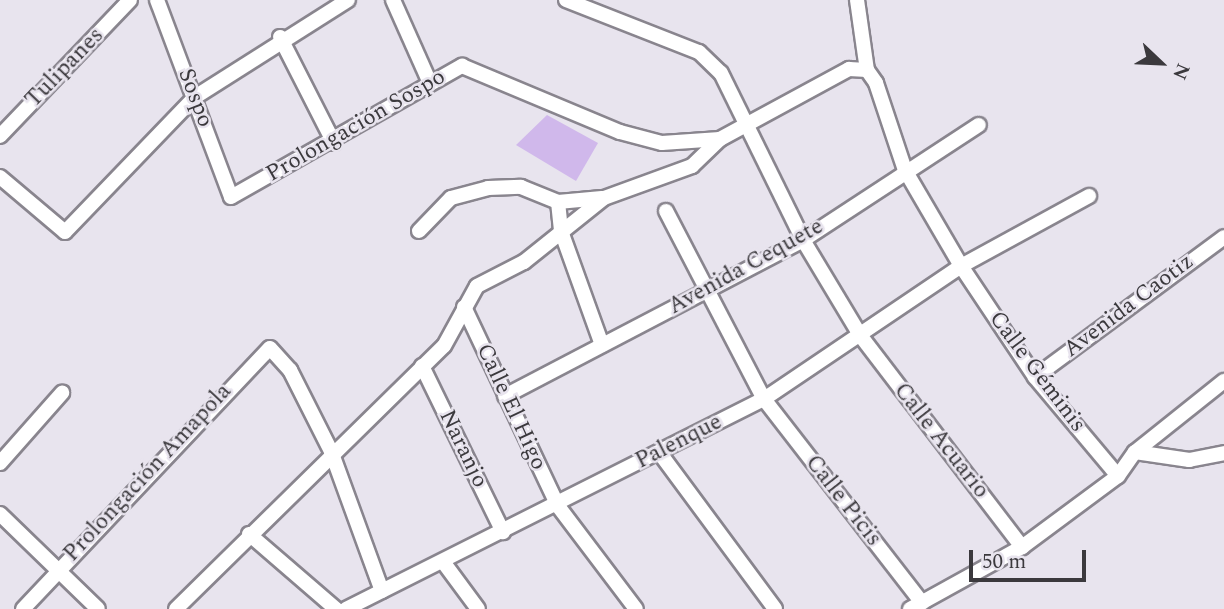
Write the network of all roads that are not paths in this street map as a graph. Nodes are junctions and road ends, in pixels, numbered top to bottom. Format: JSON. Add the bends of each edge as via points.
{"nodes":[{"id":1,"x":130,"y":0,"type":"edge"},
{"id":2,"x":158,"y":0,"type":"edge"},
{"id":3,"x":348,"y":0,"type":"edge"},
{"id":4,"x":393,"y":0,"type":"edge"},
{"id":5,"x":566,"y":0,"type":"edge"},
{"id":6,"x":857,"y":0,"type":"edge"},
{"id":7,"x":280,"y":37,"type":"junction"},
{"id":8,"x":867,"y":70,"type":"junction"},
{"id":9,"x":429,"y":80,"type":"junction"},
{"id":10,"x":195,"y":97,"type":"junction"},
{"id":11,"x":746,"y":125,"type":"junction"},
{"id":12,"x":979,"y":125,"type":"dead end"},
{"id":13,"x":0,"y":136,"type":"edge"},
{"id":14,"x":720,"y":139,"type":"junction"},
{"id":15,"x":334,"y":143,"type":"junction"},
{"id":16,"x":905,"y":170,"type":"junction"},
{"id":17,"x":0,"y":177,"type":"edge"},
{"id":18,"x":1089,"y":196,"type":"dead end"},
{"id":19,"x":231,"y":197,"type":"joint"},
{"id":20,"x":604,"y":198,"type":"junction"},
{"id":21,"x":558,"y":202,"type":"junction"},
{"id":22,"x":666,"y":211,"type":"dead end"},
{"id":23,"x":419,"y":231,"type":"dead end"},
{"id":24,"x":561,"y":231,"type":"junction"},
{"id":25,"x":1224,"y":237,"type":"edge"},
{"id":26,"x":803,"y":240,"type":"junction"},
{"id":27,"x":961,"y":266,"type":"junction"},
{"id":28,"x":708,"y":291,"type":"junction"},
{"id":29,"x":464,"y":307,"type":"junction"},
{"id":30,"x":860,"y":335,"type":"junction"},
{"id":31,"x":602,"y":345,"type":"junction"},
{"id":32,"x":422,"y":366,"type":"junction"},
{"id":33,"x":1035,"y":377,"type":"junction"},
{"id":34,"x":1224,"y":381,"type":"edge"},
{"id":35,"x":62,"y":393,"type":"dead end"},
{"id":36,"x":505,"y":396,"type":"junction"},
{"id":37,"x":764,"y":399,"type":"junction"},
{"id":38,"x":331,"y":451,"type":"junction"},
{"id":39,"x":659,"y":452,"type":"junction"},
{"id":40,"x":1135,"y":452,"type":"junction"},
{"id":41,"x":1224,"y":453,"type":"edge"},
{"id":42,"x":0,"y":463,"type":"edge"},
{"id":43,"x":1118,"y":476,"type":"junction"},
{"id":44,"x":558,"y":506,"type":"junction"},
{"id":45,"x":0,"y":514,"type":"edge"},
{"id":46,"x":503,"y":532,"type":"junction"},
{"id":47,"x":248,"y":534,"type":"junction"},
{"id":48,"x":1022,"y":547,"type":"junction"},
{"id":49,"x":444,"y":563,"type":"junction"},
{"id":50,"x":59,"y":569,"type":"junction"},
{"id":51,"x":382,"y":591,"type":"junction"},
{"id":52,"x":916,"y":606,"type":"edge"},
{"id":53,"x":23,"y":609,"type":"edge"},
{"id":54,"x":98,"y":609,"type":"edge"},
{"id":55,"x":176,"y":609,"type":"edge"},
{"id":56,"x":336,"y":609,"type":"edge"},
{"id":57,"x":346,"y":609,"type":"edge"},
{"id":58,"x":478,"y":609,"type":"edge"},
{"id":59,"x":636,"y":609,"type":"edge"},
{"id":60,"x":775,"y":609,"type":"edge"}],
"edges":[{"from":1,"to":13,"type":"street","name":"Tulipanes"},
{"from":2,"to":10,"type":"street","name":"Sospo"},
{"from":3,"to":7,"type":"street"},
{"from":4,"to":9,"type":"street"},
{"from":5,"to":11,"type":"street","name":"Calle Acuario","via":[[699,52],[722,73]]},
{"from":6,"to":8,"type":"street","name":"Calle Géminis"},
{"from":7,"to":10,"type":"street"},
{"from":7,"to":15,"type":"street"},
{"from":8,"to":11,"type":"street","via":[[849,69]]},
{"from":8,"to":16,"type":"street","name":"Calle Géminis"},
{"from":9,"to":14,"type":"street","name":"Prolongación Sospo","via":[[462,66],[478,68],[620,132],[662,143]]},
{"from":9,"to":15,"type":"street","name":"Prolongación Sospo"},
{"from":10,"to":17,"type":"street","via":[[65,232]]},
{"from":10,"to":19,"type":"street","name":"Sospo"},
{"from":11,"to":14,"type":"street"},
{"from":11,"to":26,"type":"street","name":"Calle Acuario"},
{"from":12,"to":16,"type":"street","name":"Avenida Cequete"},
{"from":14,"to":20,"type":"street","via":[[692,166]]},
{"from":15,"to":19,"type":"street","name":"Prolongación Sospo"},
{"from":16,"to":26,"type":"street","name":"Avenida Cequete"},
{"from":16,"to":27,"type":"street","name":"Calle Géminis"},
{"from":18,"to":27,"type":"street","name":"Palenque"},
{"from":20,"to":21,"type":"street"},
{"from":20,"to":24,"type":"street"},
{"from":21,"to":23,"type":"street","via":[[521,187],[488,188],[451,198]]},
{"from":21,"to":24,"type":"street"},
{"from":22,"to":28,"type":"street","name":"Calle Picis"},
{"from":24,"to":29,"type":"street","via":[[524,262],[477,286]]},
{"from":24,"to":31,"type":"street"},
{"from":25,"to":33,"type":"street","name":"Avenida Caotiz"},
{"from":26,"to":28,"type":"street","name":"Avenida Cequete"},
{"from":26,"to":30,"type":"street","name":"Calle Acuario"},
{"from":27,"to":30,"type":"street","name":"Palenque"},
{"from":27,"to":33,"type":"street","name":"Calle Géminis"},
{"from":28,"to":31,"type":"street","name":"Avenida Cequete"},
{"from":28,"to":37,"type":"street","name":"Calle Picis"},
{"from":29,"to":32,"type":"street","via":[[457,331]]},
{"from":29,"to":36,"type":"street","name":"Calle El Higo"},
{"from":30,"to":37,"type":"street","name":"Palenque"},
{"from":30,"to":48,"type":"street","name":"Calle Acuario"},
{"from":31,"to":36,"type":"street","name":"Avenida Cequete"},
{"from":32,"to":38,"type":"street"},
{"from":32,"to":46,"type":"street","name":"Naranjo"},
{"from":33,"to":43,"type":"street","name":"Calle Géminis"},
{"from":34,"to":40,"type":"street"},
{"from":35,"to":42,"type":"street"},
{"from":36,"to":44,"type":"street","name":"Calle El Higo"},
{"from":37,"to":39,"type":"street","name":"Palenque"},
{"from":37,"to":52,"type":"street","name":"Calle Picis"},
{"from":38,"to":47,"type":"street"},
{"from":38,"to":50,"type":"street","name":"Prolongación Amapola","via":[[278,350],[264,349]]},
{"from":38,"to":51,"type":"street"},
{"from":39,"to":44,"type":"street","name":"Palenque"},
{"from":39,"to":60,"type":"street"},
{"from":40,"to":41,"type":"street","via":[[1189,460]]},
{"from":40,"to":43,"type":"street"},
{"from":43,"to":48,"type":"street"},
{"from":44,"to":46,"type":"street","name":"Palenque"},
{"from":44,"to":59,"type":"street","name":"Calle El Higo"},
{"from":45,"to":50,"type":"street"},
{"from":46,"to":49,"type":"street","name":"Palenque"},
{"from":47,"to":55,"type":"street"},
{"from":47,"to":56,"type":"street"},
{"from":48,"to":52,"type":"street"},
{"from":49,"to":51,"type":"street","name":"Palenque"},
{"from":49,"to":58,"type":"street"},
{"from":50,"to":53,"type":"street","name":"Prolongación Amapola"},
{"from":50,"to":54,"type":"street"},
{"from":51,"to":57,"type":"street","name":"Palenque"}]}
